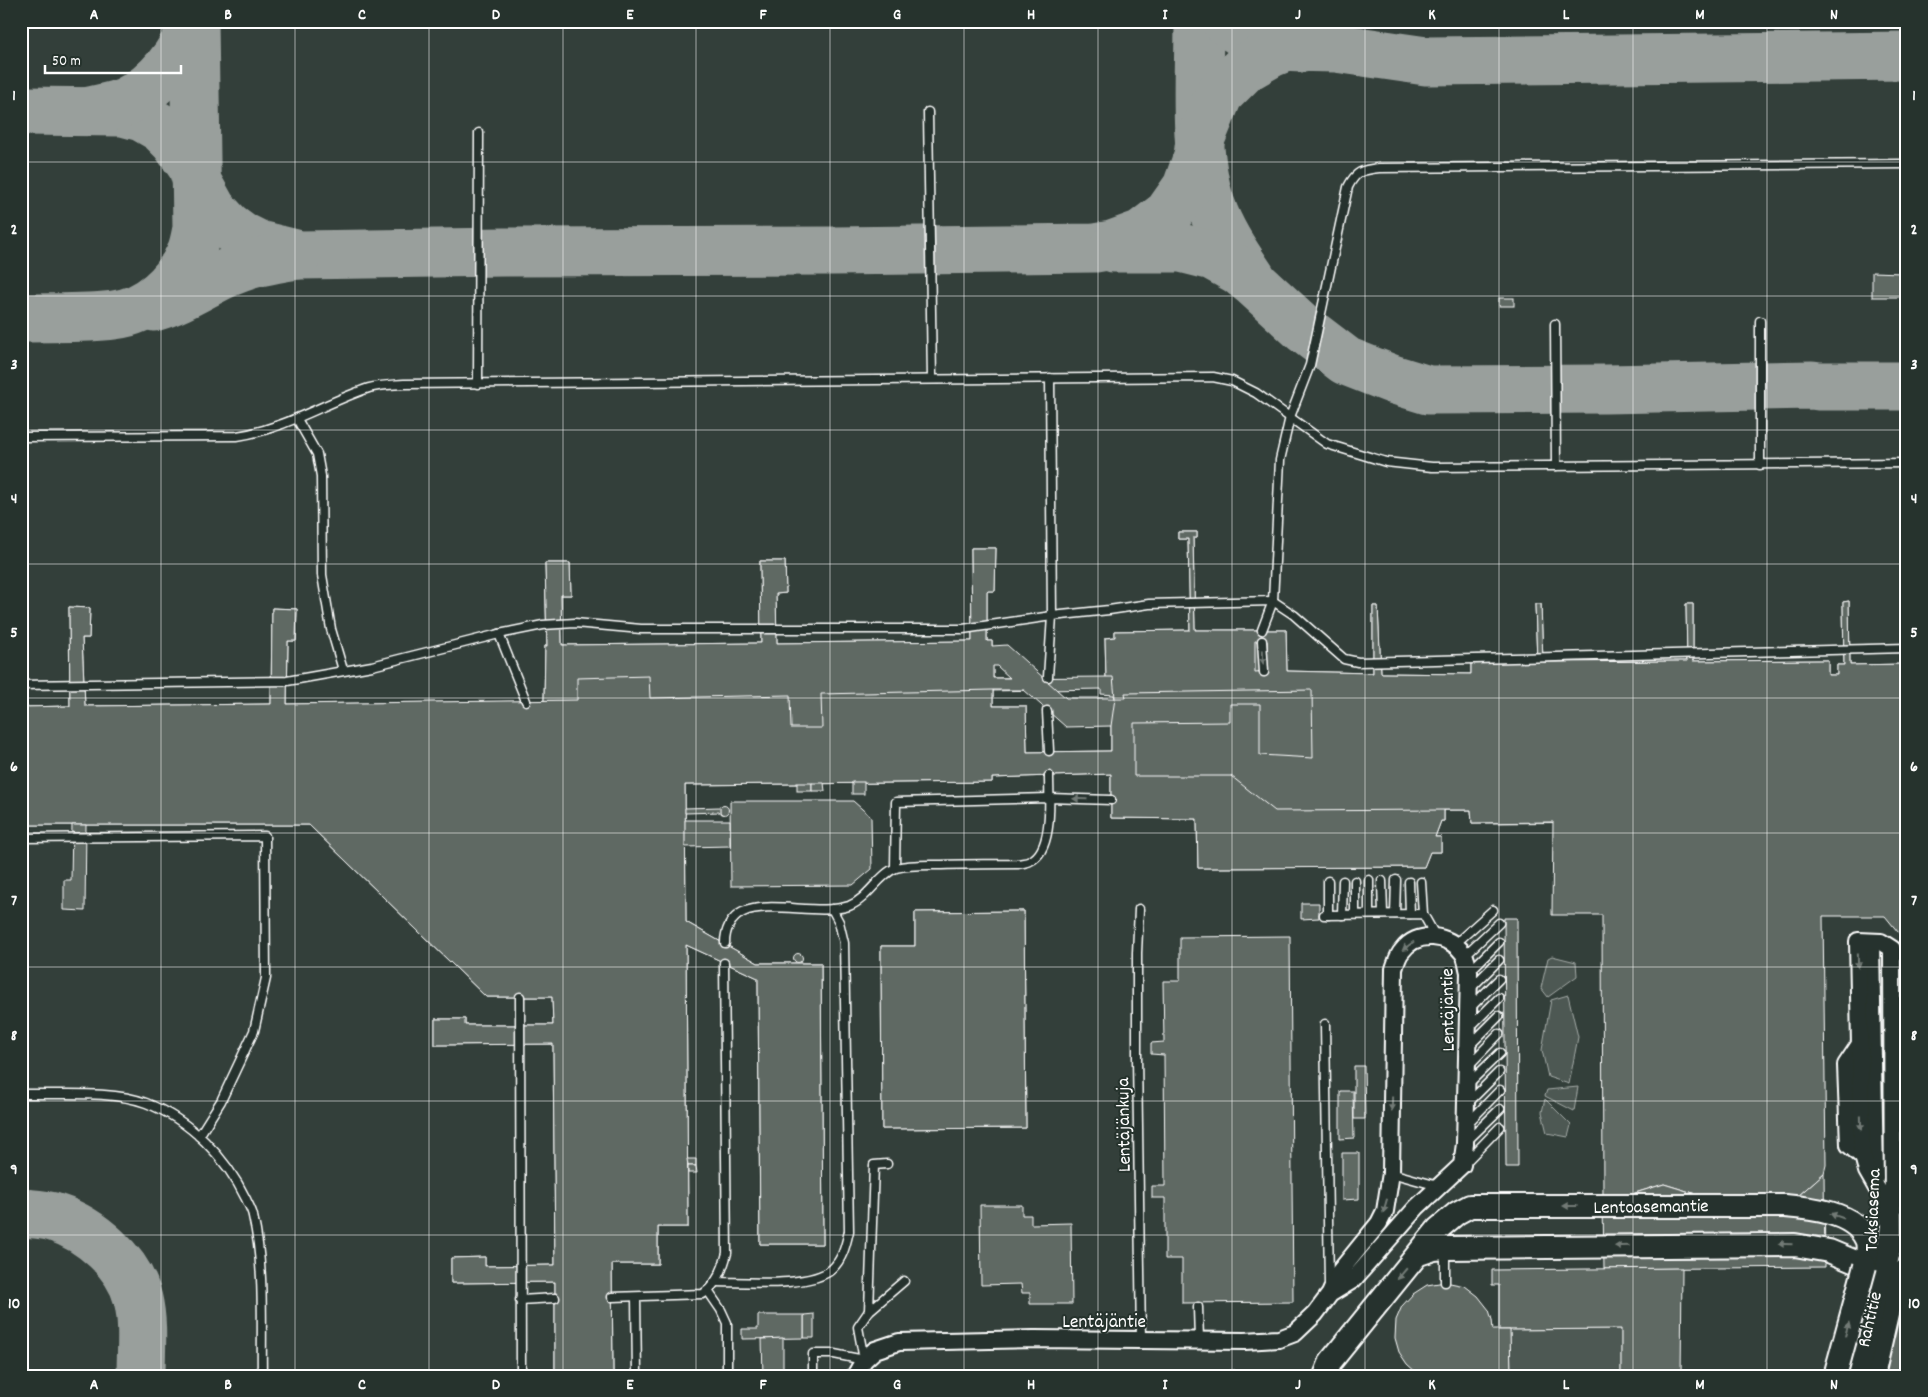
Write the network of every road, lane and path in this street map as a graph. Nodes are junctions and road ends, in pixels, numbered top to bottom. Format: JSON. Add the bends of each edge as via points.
{"nodes":[{"id":1,"x":928,"y":112,"type":"dead end"},
{"id":2,"x":478,"y":133,"type":"dead end"},
{"id":3,"x":1907,"y":164,"type":"edge"},
{"id":4,"x":1760,"y":321,"type":"dead end"},
{"id":5,"x":1556,"y":324,"type":"dead end"},
{"id":6,"x":1050,"y":378,"type":"junction"},
{"id":7,"x":932,"y":379,"type":"junction"},
{"id":8,"x":478,"y":384,"type":"junction"},
{"id":9,"x":1290,"y":417,"type":"junction"},
{"id":10,"x":297,"y":419,"type":"junction"},
{"id":11,"x":21,"y":438,"type":"edge"},
{"id":12,"x":1907,"y":463,"type":"edge"},
{"id":13,"x":1760,"y":465,"type":"junction"},
{"id":14,"x":1556,"y":466,"type":"junction"},
{"id":15,"x":1274,"y":601,"type":"junction"},
{"id":16,"x":1052,"y":616,"type":"junction"},
{"id":17,"x":1262,"y":630,"type":"dead end"},
{"id":18,"x":499,"y":634,"type":"junction"},
{"id":19,"x":1262,"y":641,"type":"dead end"},
{"id":20,"x":1907,"y":648,"type":"edge"},
{"id":21,"x":343,"y":670,"type":"junction"},
{"id":22,"x":1264,"y":672,"type":"dead end"},
{"id":23,"x":1048,"y":678,"type":"dead end"},
{"id":24,"x":21,"y":684,"type":"edge"},
{"id":25,"x":526,"y":701,"type":"dead end"},
{"id":26,"x":1047,"y":711,"type":"dead end"},
{"id":27,"x":1049,"y":751,"type":"dead end"},
{"id":28,"x":1049,"y":776,"type":"dead end"},
{"id":29,"x":1049,"y":798,"type":"junction"},
{"id":30,"x":1111,"y":800,"type":"dead end"},
{"id":31,"x":21,"y":838,"type":"edge"},
{"id":32,"x":895,"y":868,"type":"junction"},
{"id":33,"x":1368,"y":880,"type":"dead end"},
{"id":34,"x":1396,"y":880,"type":"dead end"},
{"id":35,"x":1328,"y":881,"type":"dead end"},
{"id":36,"x":1343,"y":881,"type":"dead end"},
{"id":37,"x":1356,"y":881,"type":"dead end"},
{"id":38,"x":1382,"y":881,"type":"dead end"},
{"id":39,"x":1408,"y":882,"type":"dead end"},
{"id":40,"x":1421,"y":882,"type":"dead end"},
{"id":41,"x":832,"y":909,"type":"junction"},
{"id":42,"x":1139,"y":909,"type":"dead end"},
{"id":43,"x":1493,"y":910,"type":"dead end"},
{"id":44,"x":1355,"y":914,"type":"junction"},
{"id":45,"x":1369,"y":914,"type":"junction"},
{"id":46,"x":1383,"y":914,"type":"junction"},
{"id":47,"x":1395,"y":914,"type":"junction"},
{"id":48,"x":1410,"y":914,"type":"junction"},
{"id":49,"x":1423,"y":914,"type":"junction"},
{"id":50,"x":1342,"y":915,"type":"junction"},
{"id":51,"x":1498,"y":923,"type":"dead end"},
{"id":52,"x":1436,"y":938,"type":"junction"},
{"id":53,"x":1499,"y":942,"type":"dead end"},
{"id":54,"x":725,"y":943,"type":"dead end"},
{"id":55,"x":1460,"y":950,"type":"junction"},
{"id":56,"x":1499,"y":960,"type":"dead end"},
{"id":57,"x":724,"y":963,"type":"dead end"},
{"id":58,"x":1469,"y":972,"type":"junction"},
{"id":59,"x":1499,"y":979,"type":"dead end"},
{"id":60,"x":1468,"y":991,"type":"junction"},
{"id":61,"x":520,"y":997,"type":"dead end"},
{"id":62,"x":1499,"y":998,"type":"dead end"},
{"id":63,"x":1468,"y":1010,"type":"junction"},
{"id":64,"x":1499,"y":1016,"type":"dead end"},
{"id":65,"x":1325,"y":1024,"type":"dead end"},
{"id":66,"x":1468,"y":1029,"type":"junction"},
{"id":67,"x":1499,"y":1034,"type":"dead end"},
{"id":68,"x":1877,"y":1043,"type":"junction"},
{"id":69,"x":1467,"y":1048,"type":"junction"},
{"id":70,"x":1500,"y":1053,"type":"dead end"},
{"id":71,"x":1467,"y":1067,"type":"junction"},
{"id":72,"x":1499,"y":1072,"type":"dead end"},
{"id":73,"x":1466,"y":1087,"type":"junction"},
{"id":74,"x":1500,"y":1090,"type":"dead end"},
{"id":75,"x":21,"y":1094,"type":"edge"},
{"id":76,"x":1466,"y":1106,"type":"junction"},
{"id":77,"x":1500,"y":1109,"type":"dead end"},
{"id":78,"x":1466,"y":1125,"type":"junction"},
{"id":79,"x":1500,"y":1128,"type":"dead end"},
{"id":80,"x":199,"y":1136,"type":"junction"},
{"id":81,"x":1465,"y":1144,"type":"junction"},
{"id":82,"x":887,"y":1164,"type":"dead end"},
{"id":83,"x":1462,"y":1165,"type":"junction"},
{"id":84,"x":1391,"y":1173,"type":"junction"},
{"id":85,"x":1876,"y":1184,"type":"junction"},
{"id":86,"x":1438,"y":1186,"type":"junction"},
{"id":87,"x":1887,"y":1206,"type":"junction"},
{"id":88,"x":1907,"y":1233,"type":"edge"},
{"id":89,"x":1442,"y":1238,"type":"junction"},
{"id":90,"x":1865,"y":1266,"type":"junction"},
{"id":91,"x":1903,"y":1268,"type":"edge"},
{"id":92,"x":904,"y":1281,"type":"dead end"},
{"id":93,"x":715,"y":1282,"type":"junction"},
{"id":94,"x":1445,"y":1282,"type":"dead end"},
{"id":95,"x":708,"y":1290,"type":"junction"},
{"id":96,"x":1330,"y":1294,"type":"junction"},
{"id":97,"x":612,"y":1297,"type":"dead end"},
{"id":98,"x":636,"y":1297,"type":"junction"},
{"id":99,"x":555,"y":1298,"type":"dead end"},
{"id":100,"x":520,"y":1300,"type":"junction"},
{"id":101,"x":1198,"y":1307,"type":"dead end"},
{"id":102,"x":869,"y":1311,"type":"junction"},
{"id":103,"x":1141,"y":1340,"type":"junction"},
{"id":104,"x":1199,"y":1340,"type":"junction"},
{"id":105,"x":864,"y":1360,"type":"junction"},
{"id":106,"x":262,"y":1376,"type":"edge"},
{"id":107,"x":521,"y":1376,"type":"edge"},
{"id":108,"x":637,"y":1376,"type":"edge"},
{"id":109,"x":727,"y":1376,"type":"edge"},
{"id":110,"x":813,"y":1376,"type":"edge"},
{"id":111,"x":855,"y":1376,"type":"edge"},
{"id":112,"x":1326,"y":1376,"type":"edge"},
{"id":113,"x":1835,"y":1376,"type":"edge"},
{"id":114,"x":1853,"y":1376,"type":"edge"},
{"id":115,"x":1863,"y":1376,"type":"edge"},
{"id":116,"x":1876,"y":1376,"type":"edge"}],
"edges":[{"from":1,"to":7,"type":"lane"},
{"from":2,"to":8,"type":"lane"},
{"from":3,"to":9,"type":"lane","via":[[1364,170],[1354,176],[1348,187],[1310,365]]},
{"from":4,"to":13,"type":"lane"},
{"from":5,"to":14,"type":"lane"},
{"from":6,"to":7,"type":"lane"},
{"from":6,"to":9,"type":"lane","via":[[1213,377],[1232,381],[1256,393]]},
{"from":6,"to":16,"type":"lane"},
{"from":7,"to":8,"type":"lane"},
{"from":8,"to":10,"type":"lane","via":[[404,384],[370,388]]},
{"from":9,"to":14,"type":"lane","via":[[1327,444],[1386,462],[1432,467]]},
{"from":9,"to":15,"type":"lane","via":[[1280,460]]},
{"from":10,"to":11,"type":"lane","via":[[259,433],[237,436]]},
{"from":10,"to":21,"type":"lane","via":[[317,454],[321,476],[322,575],[331,629]]},
{"from":12,"to":13,"type":"lane"},
{"from":13,"to":14,"type":"lane"},
{"from":15,"to":16,"type":"lane","via":[[1149,604]]},
{"from":15,"to":17,"type":"lane"},
{"from":15,"to":20,"type":"lane","via":[[1344,659],[1358,662]]},
{"from":16,"to":18,"type":"lane","via":[[963,629],[641,629],[575,623],[543,625]]},
{"from":16,"to":23,"type":"lane"},
{"from":18,"to":21,"type":"lane","via":[[372,666]]},
{"from":18,"to":25,"type":"lane"},
{"from":19,"to":22,"type":"lane","one_way":true},
{"from":21,"to":24,"type":"lane","via":[[287,681]]},
{"from":26,"to":27,"type":"lane"},
{"from":28,"to":29,"type":"lane"},
{"from":30,"to":29,"type":"lane","one_way":true},
{"from":29,"to":32,"type":"lane","via":[[1047,838],[1043,849],[1032,861]]},
{"from":29,"to":32,"type":"lane","via":[[896,802]]},
{"from":31,"to":80,"type":"lane","via":[[265,836],[266,978],[254,1031],[221,1101]]},
{"from":32,"to":41,"type":"lane","via":[[864,897],[849,906]]},
{"from":33,"to":45,"type":"lane"},
{"from":34,"to":47,"type":"lane"},
{"from":35,"to":50,"type":"lane","via":[[1326,915]]},
{"from":36,"to":50,"type":"lane"},
{"from":37,"to":44,"type":"lane"},
{"from":38,"to":46,"type":"lane"},
{"from":39,"to":48,"type":"lane"},
{"from":40,"to":49,"type":"lane"},
{"from":41,"to":54,"type":"lane","via":[[756,909],[742,912],[731,922],[725,933]]},
{"from":41,"to":93,"type":"lane","via":[[844,943],[849,1230],[846,1246],[832,1269],[820,1277],[805,1281]]},
{"from":42,"to":103,"type":"lane","name":"Lentäjänkuja","via":[[1137,1056]]},
{"from":43,"to":55,"type":"lane"},
{"from":44,"to":45,"type":"lane"},
{"from":44,"to":50,"type":"lane"},
{"from":45,"to":46,"type":"lane"},
{"from":46,"to":47,"type":"lane"},
{"from":47,"to":48,"type":"lane"},
{"from":48,"to":49,"type":"lane"},
{"from":49,"to":52,"type":"lane"},
{"from":51,"to":55,"type":"lane"},
{"from":52,"to":55,"type":"street","name":"Lentäjäntie","via":[[1446,939]]},
{"from":52,"to":84,"type":"street","name":"Lentäjäntie","one_way":true,"via":[[1426,937],[1410,942],[1401,952],[1394,969]]},
{"from":53,"to":58,"type":"lane"},
{"from":55,"to":58,"type":"street","name":"Lentäjäntie"},
{"from":56,"to":60,"type":"lane"},
{"from":57,"to":93,"type":"lane","via":[[727,1253],[724,1268]]},
{"from":58,"to":60,"type":"street","name":"Lentäjäntie"},
{"from":59,"to":63,"type":"lane"},
{"from":60,"to":63,"type":"street","name":"Lentäjäntie"},
{"from":61,"to":100,"type":"lane"},
{"from":62,"to":66,"type":"lane"},
{"from":63,"to":66,"type":"street","name":"Lentäjäntie"},
{"from":64,"to":69,"type":"lane"},
{"from":65,"to":96,"type":"lane"},
{"from":66,"to":69,"type":"street","name":"Lentäjäntie"},
{"from":67,"to":71,"type":"lane"},
{"from":68,"to":68,"type":"street","name":"Taksiasema","one_way":true,"via":[[1892,948],[1876,942],[1858,941]]},
{"from":68,"to":85,"type":"street","name":"Taksiasema"},
{"from":68,"to":85,"type":"street","name":"Taksiasema","one_way":true,"via":[[1863,1157]]},
{"from":68,"to":87,"type":"street","name":"Taksiasema"},
{"from":68,"to":115,"type":"street","name":"Taksiasema","via":[[1893,1247]]},
{"from":69,"to":71,"type":"street","name":"Lentäjäntie"},
{"from":70,"to":73,"type":"lane"},
{"from":71,"to":73,"type":"street","name":"Lentäjäntie"},
{"from":72,"to":76,"type":"lane"},
{"from":73,"to":76,"type":"street","name":"Lentäjäntie"},
{"from":74,"to":78,"type":"lane"},
{"from":75,"to":80,"type":"lane","via":[[104,1096],[146,1103]]},
{"from":76,"to":78,"type":"street","name":"Lentäjäntie"},
{"from":77,"to":81,"type":"lane"},
{"from":78,"to":81,"type":"street","name":"Lentäjäntie"},
{"from":79,"to":83,"type":"lane"},
{"from":80,"to":106,"type":"lane","via":[[221,1158],[253,1214],[261,1264]]},
{"from":81,"to":83,"type":"street","name":"Lentäjäntie"},
{"from":82,"to":102,"type":"lane","via":[[874,1166]]},
{"from":83,"to":86,"type":"street","name":"Lentäjäntie"},
{"from":84,"to":86,"type":"lane"},
{"from":84,"to":96,"type":"street","name":"Lentäjäntie","one_way":true,"via":[[1388,1198],[1379,1222],[1340,1271]]},
{"from":85,"to":87,"type":"street","name":"Taksiasema"},
{"from":86,"to":96,"type":"street","name":"Lentäjäntie","via":[[1353,1280]]},
{"from":87,"to":114,"type":"street","name":"Taksiasema","via":[[1886,1247]]},
{"from":88,"to":91,"type":"street","name":"Rahtitie","via":[[1903,1239]]},
{"from":90,"to":89,"type":"main road","name":"Lentoasemantie","one_way":true,"via":[[1829,1251],[1795,1245]]},
{"from":90,"to":89,"type":"main road","name":"Lentoasemantie","one_way":true,"via":[[1867,1240],[1857,1228],[1842,1217],[1785,1206],[1470,1206],[1457,1213]]},
{"from":89,"to":94,"type":"lane"},
{"from":89,"to":112,"type":"main road","name":"Lentoasemantie","one_way":true,"via":[[1434,1248],[1419,1254],[1331,1361]]},
{"from":113,"to":90,"type":"main road","name":"Lentoasemantie","one_way":true,"bridge":true},
{"from":91,"to":116,"type":"street","name":"Rahtitie"},
{"from":92,"to":102,"type":"lane"},
{"from":93,"to":95,"type":"lane"},
{"from":95,"to":98,"type":"lane","via":[[703,1294]]},
{"from":95,"to":109,"type":"lane","via":[[727,1323]]},
{"from":96,"to":104,"type":"street","name":"Lentäjäntie","via":[[1295,1333],[1245,1341]]},
{"from":97,"to":98,"type":"lane"},
{"from":98,"to":108,"type":"lane"},
{"from":99,"to":100,"type":"lane"},
{"from":100,"to":107,"type":"lane"},
{"from":101,"to":104,"type":"lane"},
{"from":102,"to":105,"type":"lane","via":[[858,1327]]},
{"from":103,"to":104,"type":"street","name":"Lentäjäntie"},
{"from":103,"to":105,"type":"street","name":"Lentäjäntie","via":[[899,1342],[875,1350]]},
{"from":105,"to":110,"type":"lane","via":[[813,1354]]},
{"from":105,"to":111,"type":"street"}]}
